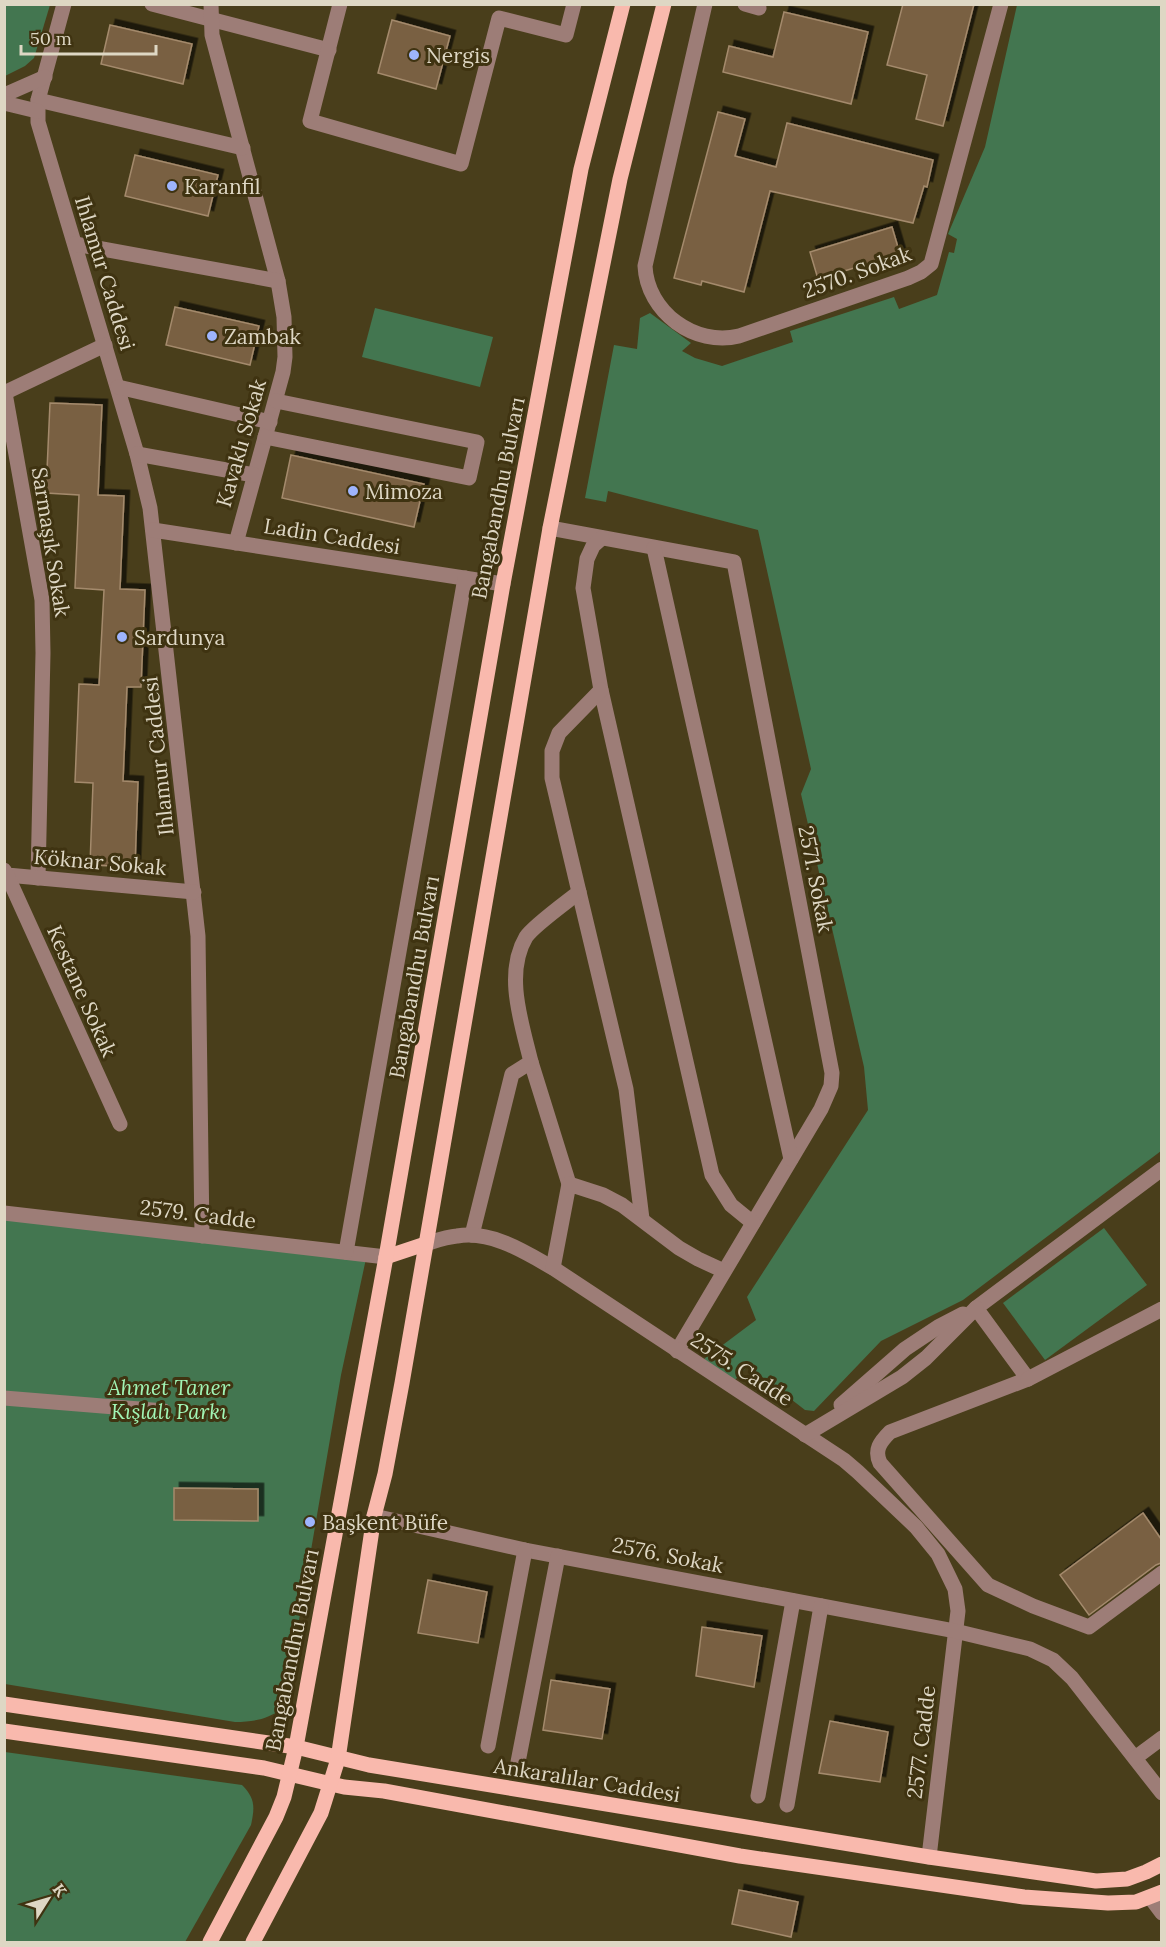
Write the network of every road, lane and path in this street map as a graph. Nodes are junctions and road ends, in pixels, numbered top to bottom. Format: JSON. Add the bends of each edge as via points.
{"nodes":[{"id":1,"x":64,"y":4,"type":"edge"},
{"id":2,"x":152,"y":4,"type":"edge"},
{"id":3,"x":340,"y":4,"type":"edge"},
{"id":4,"x":574,"y":4,"type":"edge"},
{"id":5,"x":623,"y":4,"type":"edge"},
{"id":6,"x":663,"y":4,"type":"edge"},
{"id":7,"x":705,"y":4,"type":"edge"},
{"id":8,"x":1001,"y":4,"type":"edge"},
{"id":9,"x":211,"y":12,"type":"edge"},
{"id":10,"x":328,"y":50,"type":"junction"},
{"id":11,"x":45,"y":77,"type":"junction"},
{"id":12,"x":4,"y":95,"type":"edge"},
{"id":13,"x":4,"y":103,"type":"edge"},
{"id":14,"x":38,"y":105,"type":"junction"},
{"id":15,"x":243,"y":148,"type":"junction"},
{"id":16,"x":75,"y":244,"type":"junction"},
{"id":17,"x":278,"y":281,"type":"junction"},
{"id":18,"x":105,"y":345,"type":"junction"},
{"id":19,"x":118,"y":387,"type":"junction"},
{"id":20,"x":5,"y":393,"type":"edge"},
{"id":21,"x":276,"y":401,"type":"junction"},
{"id":22,"x":267,"y":429,"type":"junction"},
{"id":23,"x":137,"y":453,"type":"junction"},
{"id":24,"x":254,"y":475,"type":"junction"},
{"id":25,"x":550,"y":528,"type":"junction"},
{"id":26,"x":153,"y":530,"type":"junction"},
{"id":27,"x":602,"y":538,"type":"junction"},
{"id":28,"x":236,"y":543,"type":"junction"},
{"id":29,"x":654,"y":548,"type":"junction"},
{"id":30,"x":465,"y":578,"type":"junction"},
{"id":31,"x":503,"y":584,"type":"junction"},
{"id":32,"x":601,"y":690,"type":"junction"},
{"id":33,"x":5,"y":874,"type":"edge"},
{"id":34,"x":38,"y":878,"type":"junction"},
{"id":35,"x":194,"y":892,"type":"junction"},
{"id":36,"x":579,"y":892,"type":"junction"},
{"id":37,"x":531,"y":1062,"type":"junction"},
{"id":38,"x":120,"y":1124,"type":"dead end"},
{"id":39,"x":791,"y":1159,"type":"junction"},
{"id":40,"x":1161,"y":1169,"type":"edge"},
{"id":41,"x":568,"y":1185,"type":"junction"},
{"id":42,"x":4,"y":1213,"type":"edge"},
{"id":43,"x":642,"y":1220,"type":"junction"},
{"id":44,"x":753,"y":1223,"type":"junction"},
{"id":45,"x":472,"y":1235,"type":"junction"},
{"id":46,"x":202,"y":1236,"type":"junction"},
{"id":47,"x":425,"y":1244,"type":"junction"},
{"id":48,"x":346,"y":1252,"type":"junction"},
{"id":49,"x":386,"y":1257,"type":"junction"},
{"id":50,"x":553,"y":1268,"type":"junction"},
{"id":51,"x":724,"y":1271,"type":"junction"},
{"id":52,"x":976,"y":1308,"type":"junction"},
{"id":53,"x":1161,"y":1309,"type":"edge"},
{"id":54,"x":677,"y":1351,"type":"junction"},
{"id":55,"x":1028,"y":1379,"type":"junction"},
{"id":56,"x":4,"y":1398,"type":"edge"},
{"id":57,"x":164,"y":1411,"type":"dead end"},
{"id":58,"x":805,"y":1435,"type":"junction"},
{"id":59,"x":374,"y":1516,"type":"junction"},
{"id":60,"x":525,"y":1550,"type":"junction"},
{"id":61,"x":558,"y":1556,"type":"junction"},
{"id":62,"x":1161,"y":1573,"type":"edge"},
{"id":63,"x":793,"y":1600,"type":"junction"},
{"id":64,"x":821,"y":1606,"type":"junction"},
{"id":65,"x":955,"y":1631,"type":"junction"},
{"id":66,"x":4,"y":1704,"type":"edge"},
{"id":67,"x":4,"y":1731,"type":"edge"},
{"id":68,"x":1161,"y":1738,"type":"edge"},
{"id":69,"x":488,"y":1746,"type":"dead end"},
{"id":70,"x":296,"y":1748,"type":"junction"},
{"id":71,"x":1135,"y":1758,"type":"junction"},
{"id":72,"x":338,"y":1759,"type":"junction"},
{"id":73,"x":518,"y":1762,"type":"dead end"},
{"id":74,"x":291,"y":1773,"type":"junction"},
{"id":75,"x":331,"y":1784,"type":"junction"},
{"id":76,"x":1161,"y":1793,"type":"edge"},
{"id":77,"x":758,"y":1796,"type":"dead end"},
{"id":78,"x":787,"y":1805,"type":"dead end"},
{"id":79,"x":929,"y":1857,"type":"junction"},
{"id":80,"x":1161,"y":1864,"type":"edge"},
{"id":81,"x":1136,"y":1877,"type":"junction"},
{"id":82,"x":1156,"y":1894,"type":"edge"},
{"id":83,"x":1161,"y":1913,"type":"edge"},
{"id":84,"x":210,"y":1942,"type":"edge"},
{"id":85,"x":253,"y":1942,"type":"edge"}],
"edges":[{"from":1,"to":11,"type":"street","name":"Ihlamur Caddesi"},
{"from":2,"to":9,"type":"street"},
{"from":3,"to":10,"type":"street"},
{"from":4,"to":10,"type":"street","via":[[566,35],[499,18],[461,164],[310,121]]},
{"from":5,"to":31,"type":"main road","name":"Bangabandhu Bulvarı","via":[[581,169]]},
{"from":6,"to":25,"type":"main road","via":[[620,179]]},
{"from":7,"to":8,"type":"street","name":"2570. Sokak","via":[[645,266],[653,297],[677,324],[704,336],[725,339],[908,278],[931,264]]},
{"from":9,"to":10,"type":"street"},
{"from":9,"to":15,"type":"street","name":"Kavaklı Sokak","via":[[212,35]]},
{"from":11,"to":12,"type":"street"},
{"from":11,"to":14,"type":"street","name":"Ihlamur Caddesi"},
{"from":13,"to":14,"type":"street"},
{"from":14,"to":15,"type":"street"},
{"from":14,"to":16,"type":"street","name":"Ihlamur Caddesi","via":[[38,122]]},
{"from":15,"to":17,"type":"street","name":"Kavaklı Sokak"},
{"from":16,"to":17,"type":"street"},
{"from":16,"to":18,"type":"street","name":"Ihlamur Caddesi"},
{"from":17,"to":21,"type":"street","name":"Kavaklı Sokak","via":[[285,357]]},
{"from":18,"to":19,"type":"street","name":"Ihlamur Caddesi"},
{"from":18,"to":20,"type":"street"},
{"from":19,"to":22,"type":"street"},
{"from":19,"to":23,"type":"street","name":"Ihlamur Caddesi"},
{"from":20,"to":34,"type":"street","name":"Sarmaşık Sokak","via":[[42,600]]},
{"from":21,"to":22,"type":"street","name":"Kavaklı Sokak"},
{"from":21,"to":22,"type":"street","via":[[477,442],[469,478]]},
{"from":22,"to":24,"type":"street","name":"Kavaklı Sokak"},
{"from":23,"to":24,"type":"street"},
{"from":23,"to":26,"type":"street","name":"Ihlamur Caddesi"},
{"from":24,"to":28,"type":"street","name":"Kavaklı Sokak"},
{"from":25,"to":27,"type":"street","name":"2571. Sokak"},
{"from":25,"to":47,"type":"main road"},
{"from":26,"to":28,"type":"street","name":"Ladin Caddesi"},
{"from":26,"to":35,"type":"street","name":"Ihlamur Caddesi"},
{"from":27,"to":29,"type":"street","name":"2571. Sokak"},
{"from":27,"to":32,"type":"street","via":[[587,559],[583,588]]},
{"from":28,"to":30,"type":"street","name":"Ladin Caddesi"},
{"from":29,"to":39,"type":"street"},
{"from":29,"to":39,"type":"street","name":"2571. Sokak","via":[[734,562],[832,1073],[827,1099]]},
{"from":30,"to":31,"type":"street","name":"Ladin Caddesi"},
{"from":30,"to":48,"type":"street"},
{"from":31,"to":49,"type":"main road","name":"Bangabandhu Bulvarı"},
{"from":32,"to":36,"type":"street","via":[[559,734],[552,751],[552,778]]},
{"from":32,"to":44,"type":"street","via":[[712,1175],[731,1205]]},
{"from":33,"to":34,"type":"street","name":"Köknar Sokak"},
{"from":33,"to":38,"type":"street","name":"Kestane Sokak"},
{"from":34,"to":35,"type":"street","name":"Köknar Sokak"},
{"from":35,"to":46,"type":"street","name":"Ihlamur Caddesi","via":[[199,960]]},
{"from":36,"to":37,"type":"street","via":[[527,935],[520,951],[516,991]]},
{"from":36,"to":43,"type":"street","via":[[626,1089]]},
{"from":37,"to":41,"type":"street"},
{"from":37,"to":45,"type":"street","via":[[512,1074]]},
{"from":39,"to":44,"type":"street","name":"2571. Sokak"},
{"from":40,"to":52,"type":"street"},
{"from":41,"to":43,"type":"street","via":[[603,1195]]},
{"from":41,"to":50,"type":"street"},
{"from":42,"to":46,"type":"street","name":"2579. Cadde"},
{"from":43,"to":51,"type":"street","via":[[679,1248]]},
{"from":44,"to":51,"type":"street","name":"2571. Sokak"},
{"from":45,"to":47,"type":"street","name":"2575. Cadde"},
{"from":45,"to":50,"type":"street","name":"2575. Cadde","via":[[502,1242]]},
{"from":46,"to":48,"type":"street","name":"2579. Cadde"},
{"from":47,"to":49,"type":"main road"},
{"from":47,"to":59,"type":"main road","via":[[398,1406]]},
{"from":48,"to":49,"type":"street","name":"2579. Cadde"},
{"from":49,"to":70,"type":"main road","name":"Bangabandhu Bulvarı"},
{"from":50,"to":54,"type":"street","name":"2575. Cadde"},
{"from":51,"to":54,"type":"street","name":"2571. Sokak"},
{"from":52,"to":55,"type":"street"},
{"from":52,"to":58,"type":"street","via":[[905,1349]]},
{"from":53,"to":55,"type":"street"},
{"from":54,"to":58,"type":"street","name":"2575. Cadde"},
{"from":55,"to":62,"type":"street","via":[[890,1432],[877,1449],[880,1463],[987,1585],[1033,1606],[1089,1627]]},
{"from":56,"to":57,"type":"street"},
{"from":58,"to":65,"type":"street","name":"2575. Cadde","via":[[858,1472],[932,1545],[955,1589]]},
{"from":59,"to":60,"type":"street","name":"2576. Sokak"},
{"from":59,"to":72,"type":"main road"},
{"from":60,"to":61,"type":"street","name":"2576. Sokak"},
{"from":60,"to":69,"type":"street"},
{"from":61,"to":63,"type":"street","name":"2576. Sokak"},
{"from":61,"to":73,"type":"street"},
{"from":63,"to":64,"type":"street","name":"2576. Sokak"},
{"from":63,"to":77,"type":"street"},
{"from":64,"to":65,"type":"street","name":"2576. Sokak"},
{"from":64,"to":78,"type":"street"},
{"from":65,"to":71,"type":"street","name":"2576. Sokak","via":[[1030,1649],[1053,1660],[1072,1677]]},
{"from":65,"to":79,"type":"street","name":"2577. Cadde"},
{"from":66,"to":70,"type":"main road","name":"Ankaralılar Caddesi"},
{"from":67,"to":74,"type":"main road"},
{"from":68,"to":71,"type":"street"},
{"from":70,"to":72,"type":"main road","name":"Ankaralılar Caddesi"},
{"from":70,"to":74,"type":"main road","name":"Bangabandhu Bulvarı"},
{"from":71,"to":76,"type":"street","name":"2576. Sokak"},
{"from":72,"to":75,"type":"main road"},
{"from":72,"to":79,"type":"main road","name":"Ankaralılar Caddesi"},
{"from":74,"to":75,"type":"main road"},
{"from":74,"to":84,"type":"main road","name":"Bangabandhu Bulvarı","via":[[273,1824]]},
{"from":75,"to":82,"type":"main road","via":[[740,1856],[1024,1897],[1108,1904],[1136,1902]]},
{"from":75,"to":85,"type":"main road","via":[[321,1813]]},
{"from":79,"to":81,"type":"main road","name":"Ankaralılar Caddesi","via":[[1096,1881]]},
{"from":80,"to":81,"type":"main road","name":"Ankaralılar Caddesi"},
{"from":81,"to":82,"type":"main road"},
{"from":82,"to":83,"type":"street"}]}
